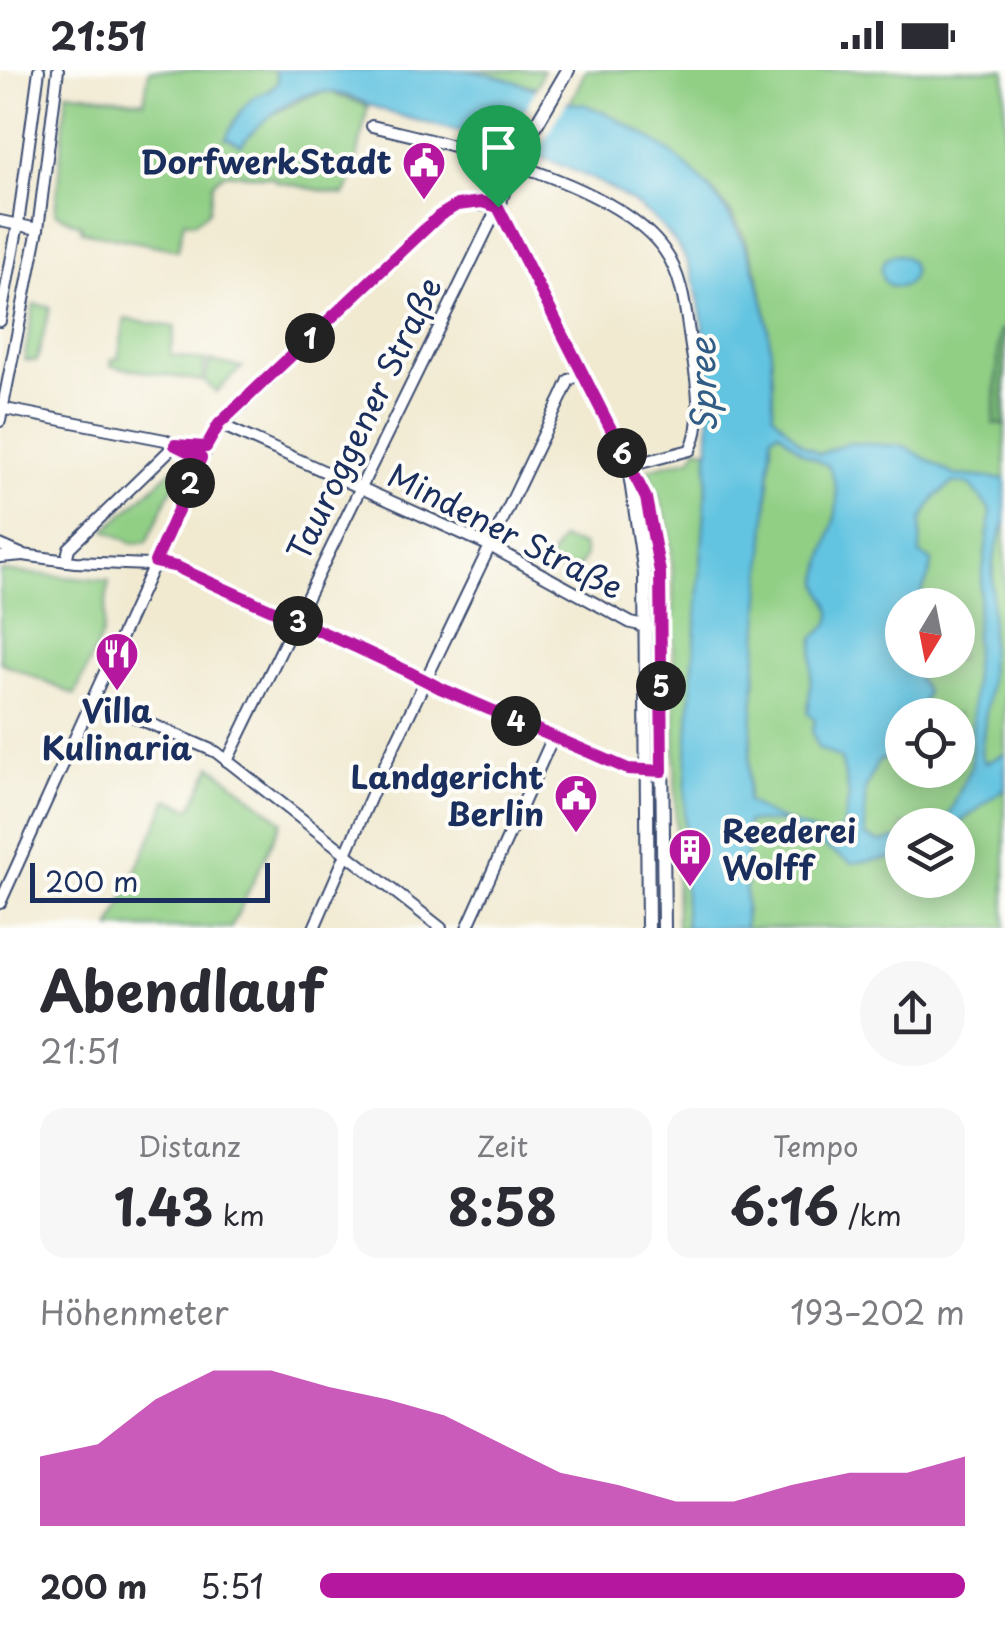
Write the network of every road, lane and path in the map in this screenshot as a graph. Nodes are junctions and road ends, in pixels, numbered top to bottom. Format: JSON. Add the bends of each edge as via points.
{"nodes":[{"id":1,"x":38,"y":70,"type":"edge"},
{"id":2,"x":58,"y":70,"type":"edge"},
{"id":3,"x":568,"y":70,"type":"edge"},
{"id":4,"x":372,"y":126,"type":"dead end"},
{"id":5,"x":513,"y":164,"type":"junction"},
{"id":6,"x":498,"y":207,"type":"junction"},
{"id":7,"x":0,"y":221,"type":"edge"},
{"id":8,"x":18,"y":224,"type":"junction"},
{"id":9,"x":38,"y":228,"type":"junction"},
{"id":10,"x":0,"y":321,"type":"edge"},
{"id":11,"x":582,"y":374,"type":"junction"},
{"id":12,"x":1,"y":408,"type":"edge"},
{"id":13,"x":0,"y":421,"type":"edge"},
{"id":14,"x":219,"y":424,"type":"junction"},
{"id":15,"x":175,"y":445,"type":"junction"},
{"id":16,"x":204,"y":452,"type":"junction"},
{"id":17,"x":629,"y":466,"type":"junction"},
{"id":18,"x":360,"y":486,"type":"junction"},
{"id":19,"x":0,"y":545,"type":"edge"},
{"id":20,"x":490,"y":546,"type":"junction"},
{"id":21,"x":23,"y":554,"type":"junction"},
{"id":22,"x":0,"y":557,"type":"edge"},
{"id":23,"x":66,"y":561,"type":"junction"},
{"id":24,"x":155,"y":562,"type":"junction"},
{"id":25,"x":296,"y":620,"type":"junction"},
{"id":26,"x":653,"y":626,"type":"junction"},
{"id":27,"x":427,"y":679,"type":"junction"},
{"id":28,"x":93,"y":698,"type":"junction"},
{"id":29,"x":553,"y":737,"type":"junction"},
{"id":30,"x":227,"y":761,"type":"junction"},
{"id":31,"x":654,"y":771,"type":"junction"},
{"id":32,"x":345,"y":853,"type":"junction"},
{"id":33,"x":0,"y":904,"type":"edge"},
{"id":34,"x":314,"y":928,"type":"edge"},
{"id":35,"x":442,"y":928,"type":"edge"},
{"id":36,"x":467,"y":928,"type":"edge"},
{"id":37,"x":648,"y":928,"type":"edge"},
{"id":38,"x":664,"y":928,"type":"edge"}],
"edges":[{"from":1,"to":8,"type":"street"},
{"from":2,"to":9,"type":"street"},
{"from":3,"to":5,"type":"main road"},
{"from":4,"to":5,"type":"street"},
{"from":5,"to":6,"type":"main road"},
{"from":5,"to":17,"type":"street","via":[[626,215],[663,248],[678,277],[698,388],[694,441],[690,450]]},
{"from":6,"to":11,"type":"main road"},
{"from":6,"to":14,"type":"street","via":[[463,204],[445,211]]},
{"from":6,"to":18,"type":"street","name":"Tauroggener Straße"},
{"from":7,"to":8,"type":"street"},
{"from":8,"to":9,"type":"street"},
{"from":8,"to":10,"type":"street"},
{"from":9,"to":12,"type":"street"},
{"from":11,"to":17,"type":"main road"},
{"from":11,"to":20,"type":"street","via":[[570,380]]},
{"from":12,"to":13,"type":"street"},
{"from":12,"to":15,"type":"street"},
{"from":14,"to":16,"type":"street"},
{"from":14,"to":18,"type":"street","name":"Mindener Straße"},
{"from":15,"to":16,"type":"street"},
{"from":15,"to":23,"type":"street","via":[[69,548]]},
{"from":16,"to":24,"type":"street"},
{"from":17,"to":26,"type":"main road","via":[[646,498],[660,572]]},
{"from":18,"to":20,"type":"street","name":"Mindener Straße"},
{"from":18,"to":25,"type":"street","name":"Tauroggener Straße"},
{"from":19,"to":21,"type":"street"},
{"from":20,"to":26,"type":"street","name":"Mindener Straße","via":[[630,623]]},
{"from":20,"to":27,"type":"street"},
{"from":21,"to":22,"type":"street"},
{"from":21,"to":23,"type":"street"},
{"from":23,"to":24,"type":"street"},
{"from":24,"to":25,"type":"street"},
{"from":24,"to":28,"type":"street"},
{"from":25,"to":27,"type":"street"},
{"from":25,"to":30,"type":"street","name":"Tauroggener Straße"},
{"from":26,"to":31,"type":"main road"},
{"from":27,"to":29,"type":"street"},
{"from":27,"to":32,"type":"street"},
{"from":28,"to":30,"type":"street"},
{"from":28,"to":33,"type":"street"},
{"from":29,"to":31,"type":"street","via":[[628,769]]},
{"from":29,"to":36,"type":"street"},
{"from":30,"to":32,"type":"street"},
{"from":31,"to":37,"type":"main road"},
{"from":31,"to":38,"type":"main road"},
{"from":32,"to":34,"type":"street"},
{"from":32,"to":35,"type":"street"}]}
